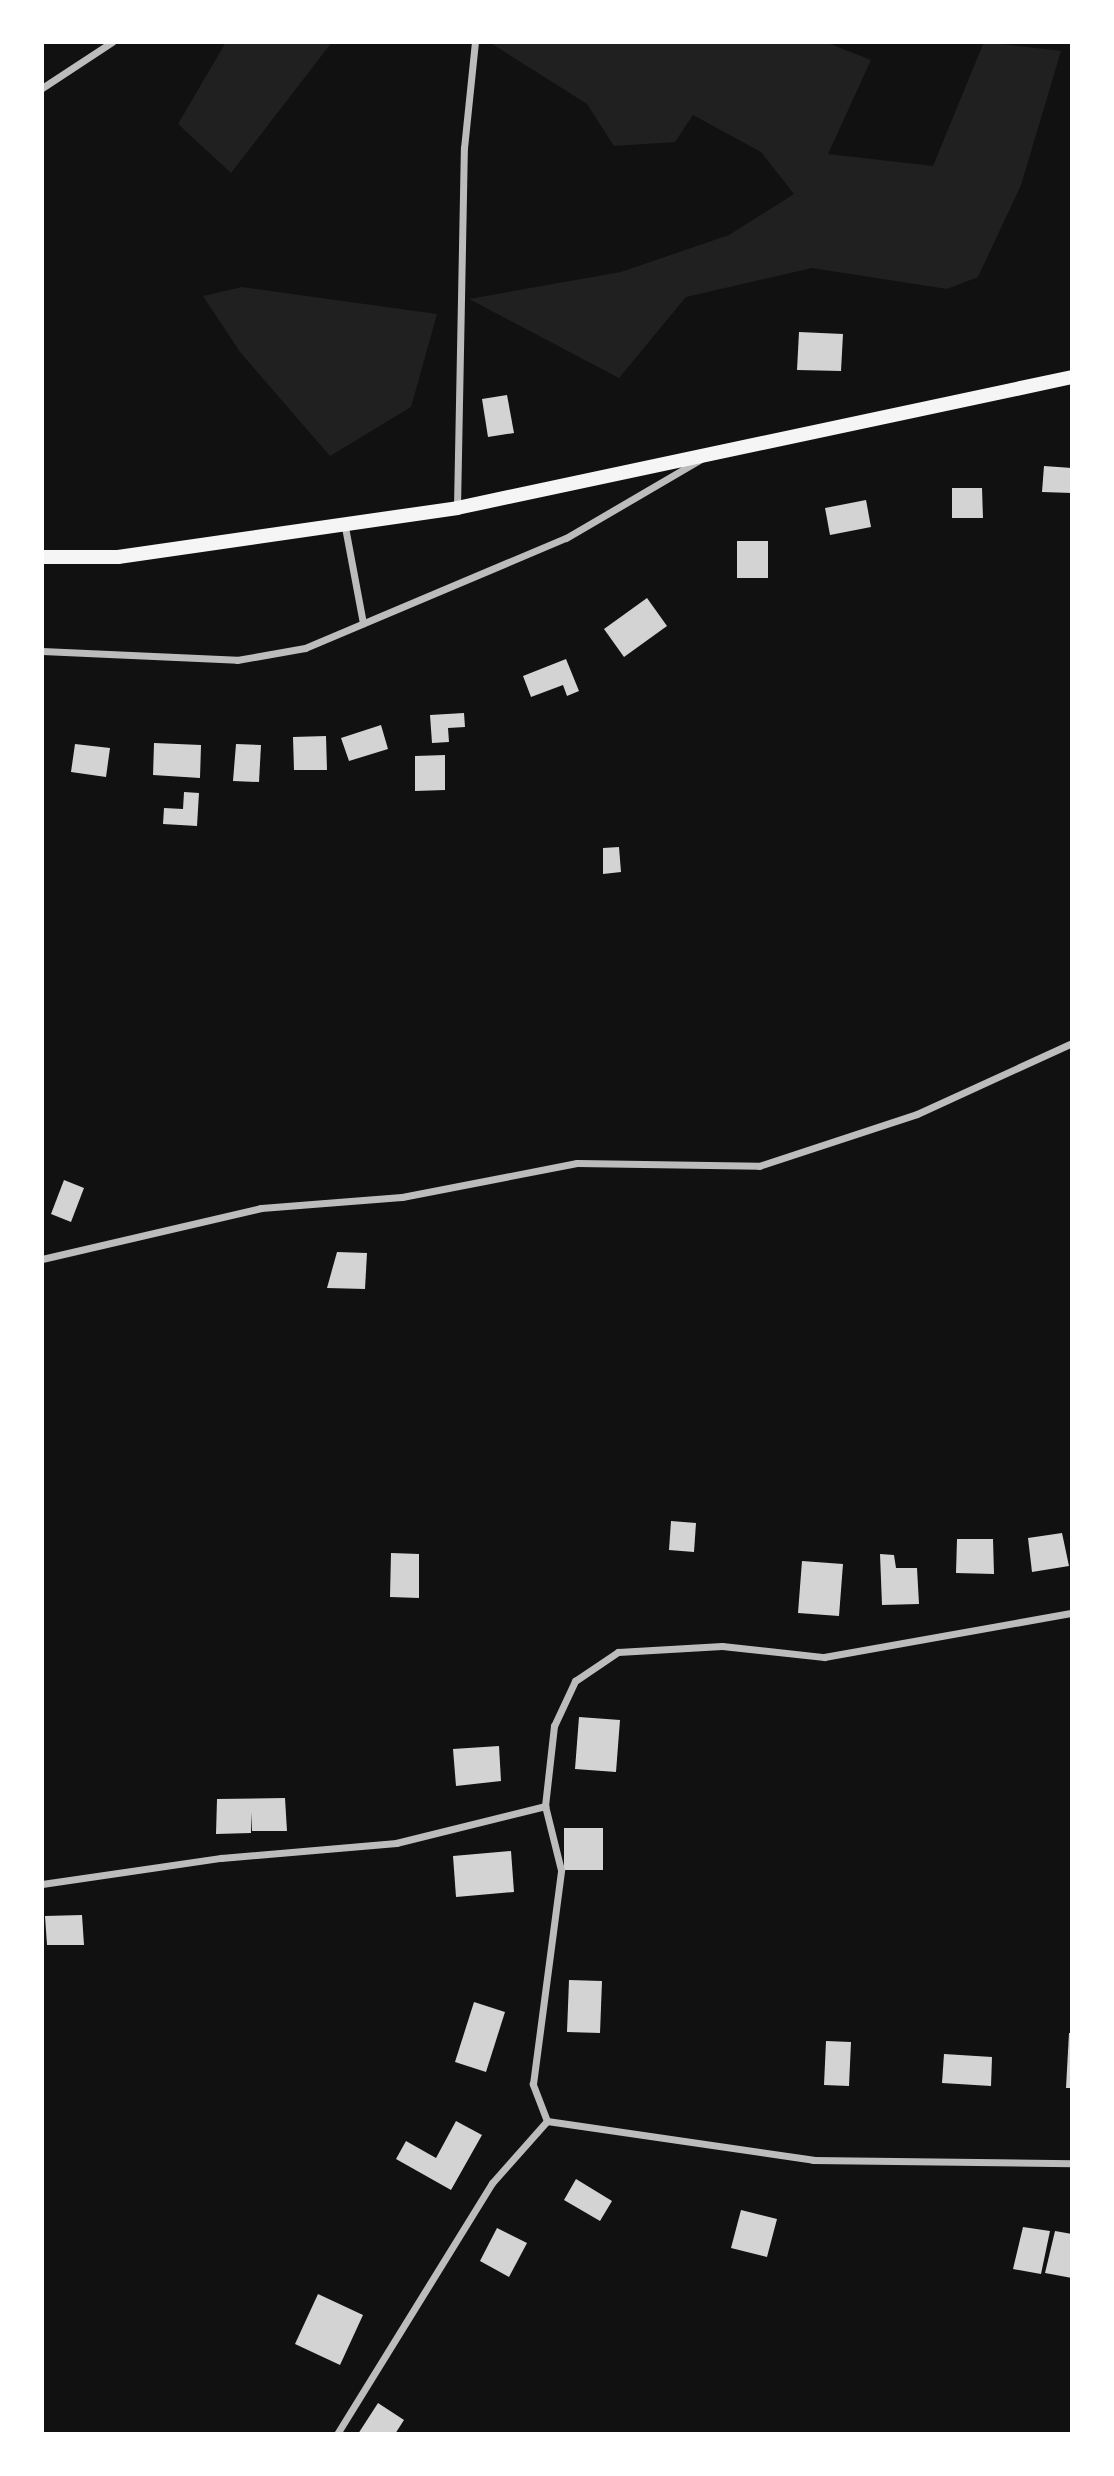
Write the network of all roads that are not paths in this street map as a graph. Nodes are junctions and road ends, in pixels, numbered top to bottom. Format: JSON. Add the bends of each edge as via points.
{"nodes":[{"id":1,"x":112,"y":42,"type":"edge"},
{"id":2,"x":475,"y":42,"type":"edge"},
{"id":3,"x":42,"y":88,"type":"edge"},
{"id":4,"x":1072,"y":377,"type":"edge"},
{"id":5,"x":710,"y":453,"type":"junction"},
{"id":6,"x":457,"y":508,"type":"junction"},
{"id":7,"x":345,"y":527,"type":"junction"},
{"id":8,"x":42,"y":557,"type":"edge"},
{"id":9,"x":363,"y":622,"type":"junction"},
{"id":10,"x":42,"y":651,"type":"edge"},
{"id":11,"x":1072,"y":1043,"type":"edge"},
{"id":12,"x":42,"y":1259,"type":"edge"},
{"id":13,"x":1072,"y":1613,"type":"edge"},
{"id":14,"x":545,"y":1806,"type":"junction"},
{"id":15,"x":42,"y":1884,"type":"edge"},
{"id":16,"x":547,"y":2121,"type":"junction"},
{"id":17,"x":1072,"y":2163,"type":"edge"},
{"id":18,"x":337,"y":2434,"type":"edge"}],
"edges":[{"from":1,"to":3,"type":"street"},
{"from":2,"to":6,"type":"street","via":[[464,161]]},
{"from":4,"to":5,"type":"main road"},
{"from":5,"to":6,"type":"main road"},
{"from":5,"to":9,"type":"street","via":[[664,486],[566,538]]},
{"from":6,"to":7,"type":"main road"},
{"from":7,"to":8,"type":"main road","via":[[118,557]]},
{"from":7,"to":9,"type":"street"},
{"from":9,"to":10,"type":"street","via":[[305,648],[237,660]]},
{"from":11,"to":12,"type":"street","via":[[918,1114],[759,1166],[577,1163],[402,1197],[261,1208]]},
{"from":13,"to":14,"type":"street","via":[[824,1657],[722,1646],[618,1652],[593,1663],[562,1700]]},
{"from":14,"to":15,"type":"street","via":[[396,1843],[221,1858]]},
{"from":14,"to":16,"type":"street","via":[[561,1870],[533,2084]]},
{"from":16,"to":17,"type":"street","via":[[813,2160]]},
{"from":16,"to":18,"type":"street","via":[[492,2183]]}]}
